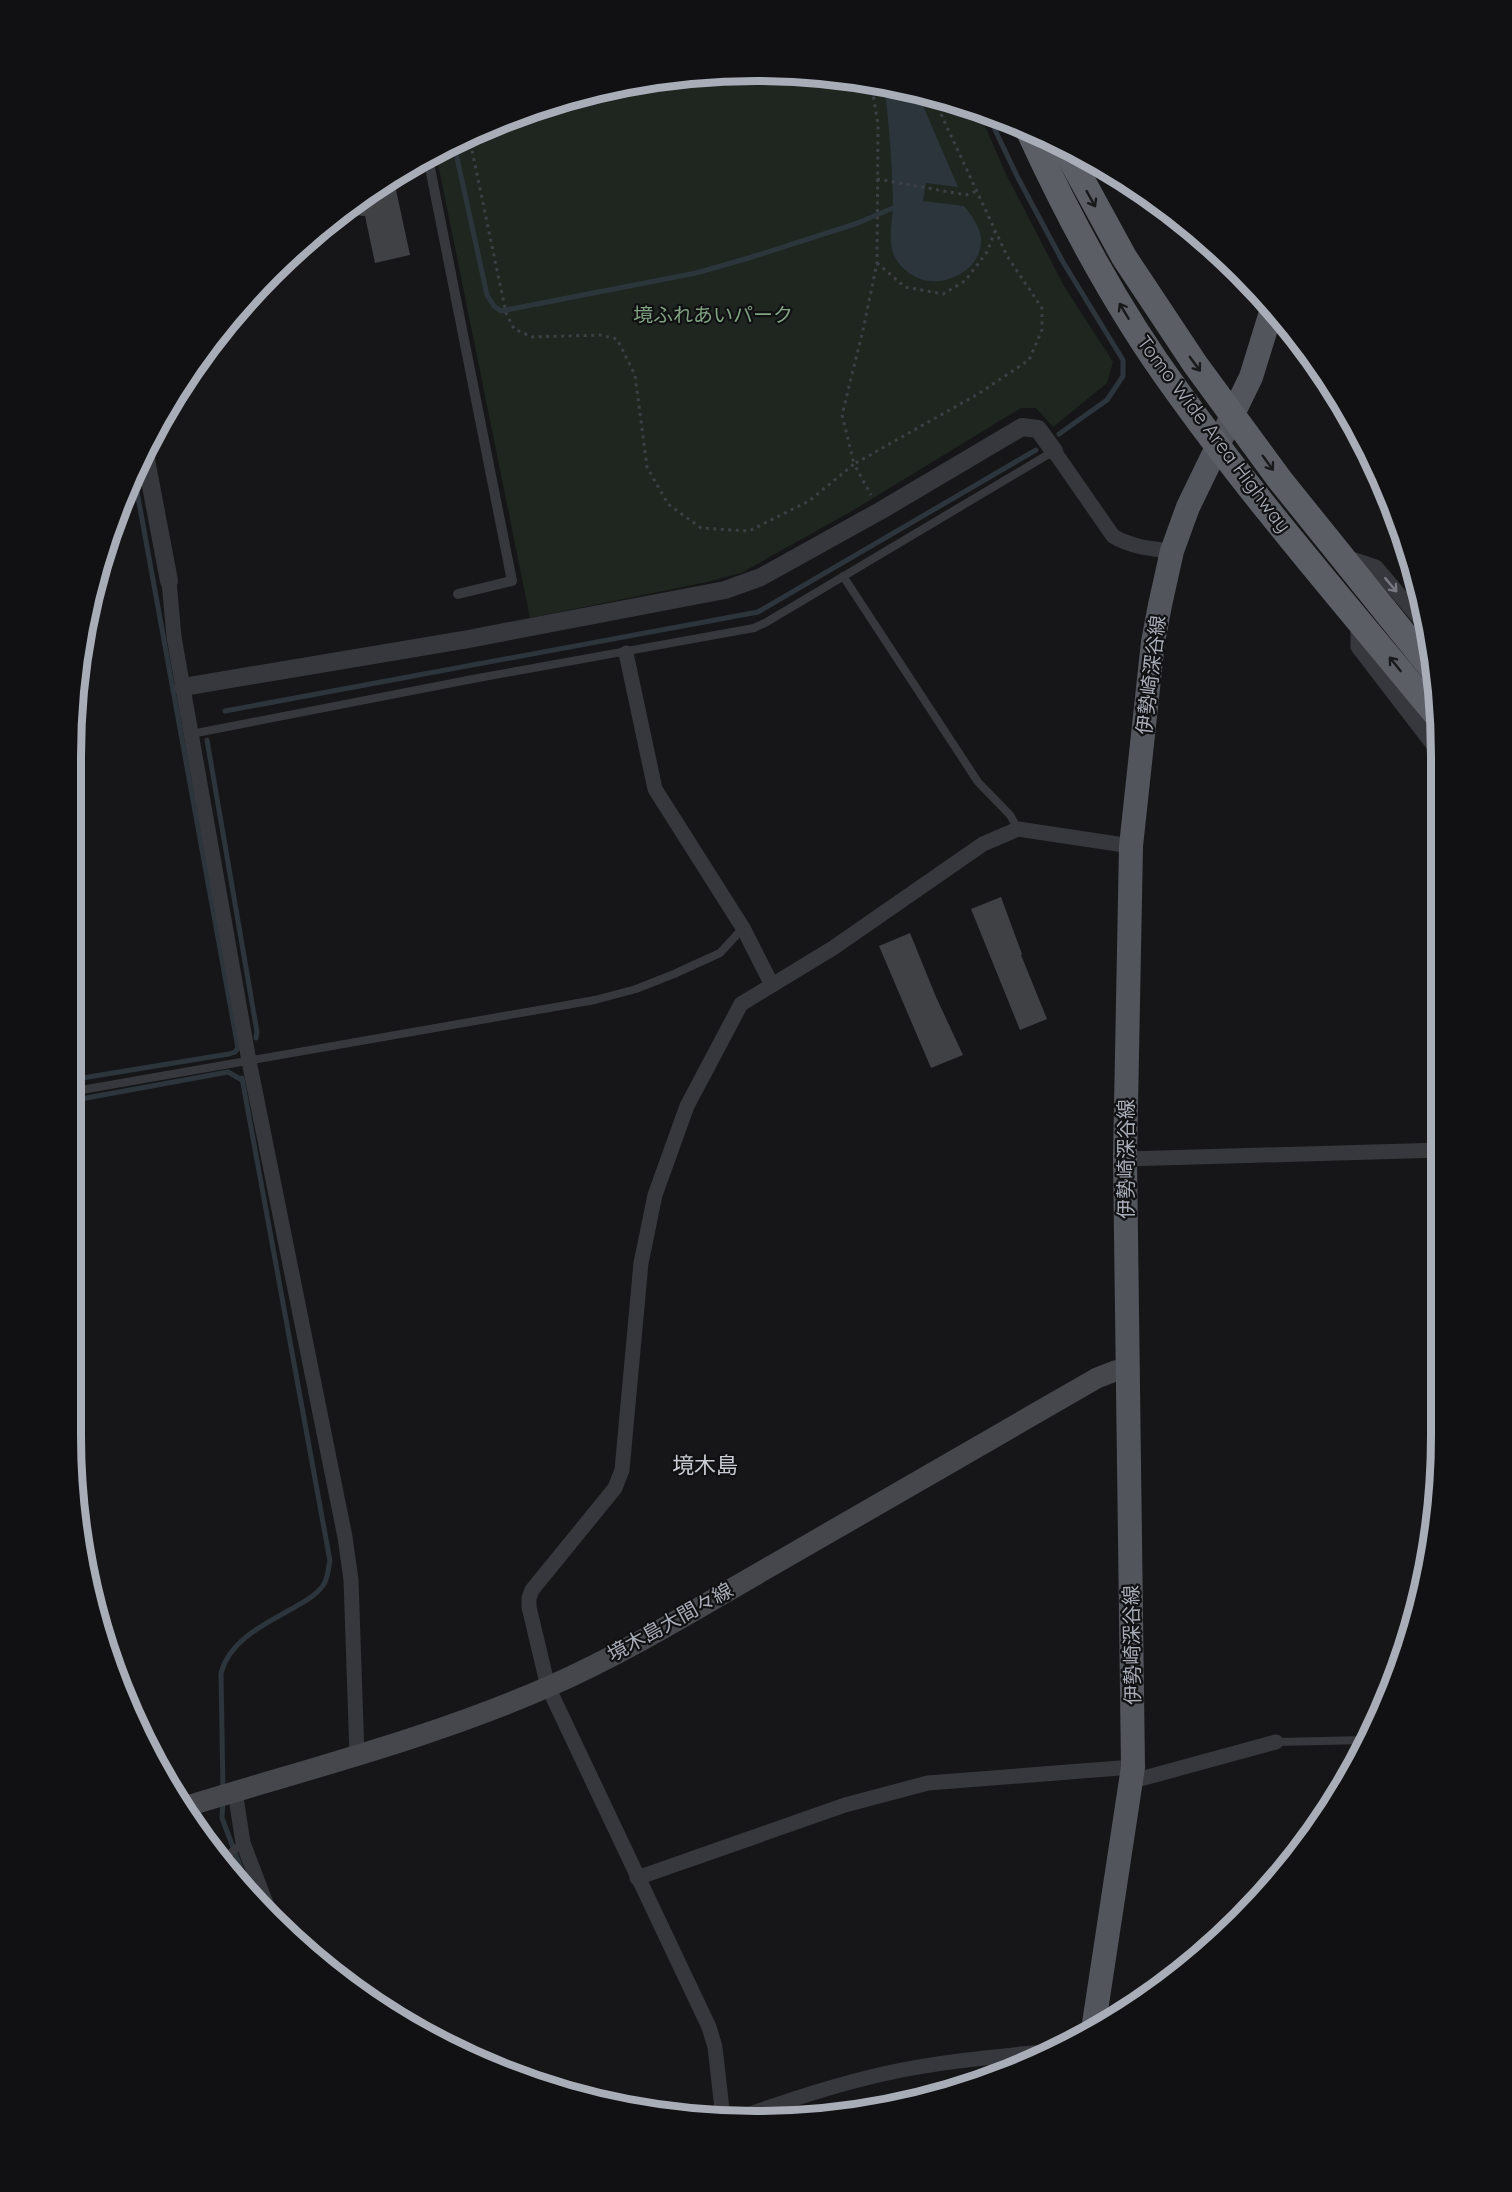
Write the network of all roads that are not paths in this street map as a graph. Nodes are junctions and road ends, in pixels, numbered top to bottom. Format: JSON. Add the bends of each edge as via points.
{"nodes":[{"id":1,"x":1034,"y":141,"type":"edge"},
{"id":2,"x":1071,"y":159,"type":"edge"},
{"id":3,"x":429,"y":165,"type":"edge"},
{"id":4,"x":1269,"y":318,"type":"edge"},
{"id":5,"x":1233,"y":416,"type":"junction"},
{"id":6,"x":1217,"y":445,"type":"junction"},
{"id":7,"x":1054,"y":451,"type":"junction"},
{"id":8,"x":147,"y":465,"type":"edge"},
{"id":9,"x":1172,"y":551,"type":"junction"},
{"id":10,"x":1343,"y":556,"type":"junction"},
{"id":11,"x":843,"y":576,"type":"junction"},
{"id":12,"x":169,"y":581,"type":"joint"},
{"id":13,"x":458,"y":594,"type":"dead end"},
{"id":14,"x":1416,"y":614,"type":"edge"},
{"id":15,"x":1358,"y":620,"type":"junction"},
{"id":16,"x":626,"y":652,"type":"junction"},
{"id":17,"x":1423,"y":658,"type":"edge"},
{"id":18,"x":183,"y":687,"type":"junction"},
{"id":19,"x":1429,"y":707,"type":"edge"},
{"id":20,"x":190,"y":734,"type":"junction"},
{"id":21,"x":1431,"y":742,"type":"edge"},
{"id":22,"x":1018,"y":829,"type":"junction"},
{"id":23,"x":1131,"y":846,"type":"junction"},
{"id":24,"x":743,"y":928,"type":"junction"},
{"id":25,"x":772,"y":986,"type":"junction"},
{"id":26,"x":249,"y":1060,"type":"junction"},
{"id":27,"x":81,"y":1090,"type":"edge"},
{"id":28,"x":1431,"y":1150,"type":"edge"},
{"id":29,"x":1125,"y":1159,"type":"junction"},
{"id":30,"x":1129,"y":1370,"type":"junction"},
{"id":31,"x":548,"y":1687,"type":"junction"},
{"id":32,"x":1358,"y":1740,"type":"edge"},
{"id":33,"x":1276,"y":1742,"type":"joint"},
{"id":34,"x":357,"y":1755,"type":"junction"},
{"id":35,"x":1133,"y":1774,"type":"junction"},
{"id":36,"x":235,"y":1791,"type":"junction"},
{"id":37,"x":191,"y":1805,"type":"edge"},
{"id":38,"x":243,"y":1843,"type":"junction"},
{"id":39,"x":227,"y":1856,"type":"edge"},
{"id":40,"x":637,"y":1878,"type":"junction"},
{"id":41,"x":263,"y":1896,"type":"edge"},
{"id":42,"x":1094,"y":2021,"type":"edge"},
{"id":43,"x":1028,"y":2053,"type":"edge"},
{"id":44,"x":722,"y":2110,"type":"edge"},
{"id":45,"x":758,"y":2111,"type":"edge"}],
"edges":[{"from":6,"to":1,"type":"highway","name":"Tomo Wide Area Highway","one_way":true,"via":[[1120,304]]},
{"from":2,"to":5,"type":"highway","name":"Tomo Wide Area Highway","one_way":true,"via":[[1124,257]]},
{"from":3,"to":13,"type":"street","via":[[512,581]]},
{"from":4,"to":5,"type":"main road","name":"伊勢崎深谷線","via":[[1251,377]]},
{"from":5,"to":6,"type":"main road","name":"伊勢崎深谷線"},
{"from":5,"to":10,"type":"highway","name":"Tomo Wide Area Highway","one_way":true},
{"from":6,"to":9,"type":"main road","name":"伊勢崎深谷線"},
{"from":6,"to":15,"type":"highway","name":"Tomo Wide Area Highway"},
{"from":7,"to":9,"type":"street","via":[[1113,536],[1124,543]]},
{"from":7,"to":11,"type":"lane"},
{"from":7,"to":18,"type":"street","via":[[1038,429],[1022,427],[761,577],[725,590]]},
{"from":8,"to":12,"type":"street"},
{"from":9,"to":23,"type":"main road","name":"伊勢崎深谷線","via":[[1154,642]]},
{"from":10,"to":14,"type":"street","one_way":true,"via":[[1376,567]]},
{"from":10,"to":17,"type":"highway","name":"Tomo Wide Area Highway"},
{"from":11,"to":16,"type":"lane","via":[[754,628]]},
{"from":11,"to":22,"type":"lane","via":[[978,782]]},
{"from":12,"to":18,"type":"street"},
{"from":19,"to":15,"type":"highway","name":"Tomo Wide Area Highway","one_way":true},
{"from":15,"to":21,"type":"street","via":[[1358,647]]},
{"from":16,"to":20,"type":"lane"},
{"from":16,"to":24,"type":"street","via":[[655,789]]},
{"from":18,"to":20,"type":"street"},
{"from":20,"to":26,"type":"street"},
{"from":22,"to":23,"type":"street"},
{"from":22,"to":25,"type":"street","via":[[983,844]]},
{"from":23,"to":29,"type":"main road","name":"伊勢崎深谷線"},
{"from":24,"to":25,"type":"street"},
{"from":24,"to":26,"type":"lane","via":[[720,953],[636,989],[558,1007]]},
{"from":25,"to":31,"type":"street","via":[[741,1004],[687,1106],[655,1195],[640,1263],[622,1470],[615,1488],[546,1571],[529,1598]]},
{"from":26,"to":27,"type":"lane"},
{"from":26,"to":34,"type":"street","via":[[345,1537],[351,1580]]},
{"from":28,"to":29,"type":"street"},
{"from":29,"to":30,"type":"main road","name":"伊勢崎深谷線"},
{"from":30,"to":31,"type":"main road","name":"境木島大間々線","via":[[1097,1378],[695,1610]]},
{"from":30,"to":35,"type":"main road","name":"伊勢崎深谷線"},
{"from":31,"to":34,"type":"main road","name":"境木島大間々線"},
{"from":31,"to":40,"type":"street"},
{"from":32,"to":33,"type":"lane"},
{"from":33,"to":35,"type":"street"},
{"from":34,"to":36,"type":"main road","name":"境木島大間々線"},
{"from":35,"to":40,"type":"street","via":[[928,1783],[845,1805]]},
{"from":35,"to":42,"type":"main road","name":"伊勢崎深谷線"},
{"from":36,"to":37,"type":"main road","name":"境木島大間々線"},
{"from":36,"to":38,"type":"street"},
{"from":38,"to":39,"type":"lane"},
{"from":38,"to":41,"type":"street"},
{"from":40,"to":44,"type":"street","via":[[709,2027]]},
{"from":43,"to":45,"type":"street","via":[[898,2071],[802,2095]]}]}
